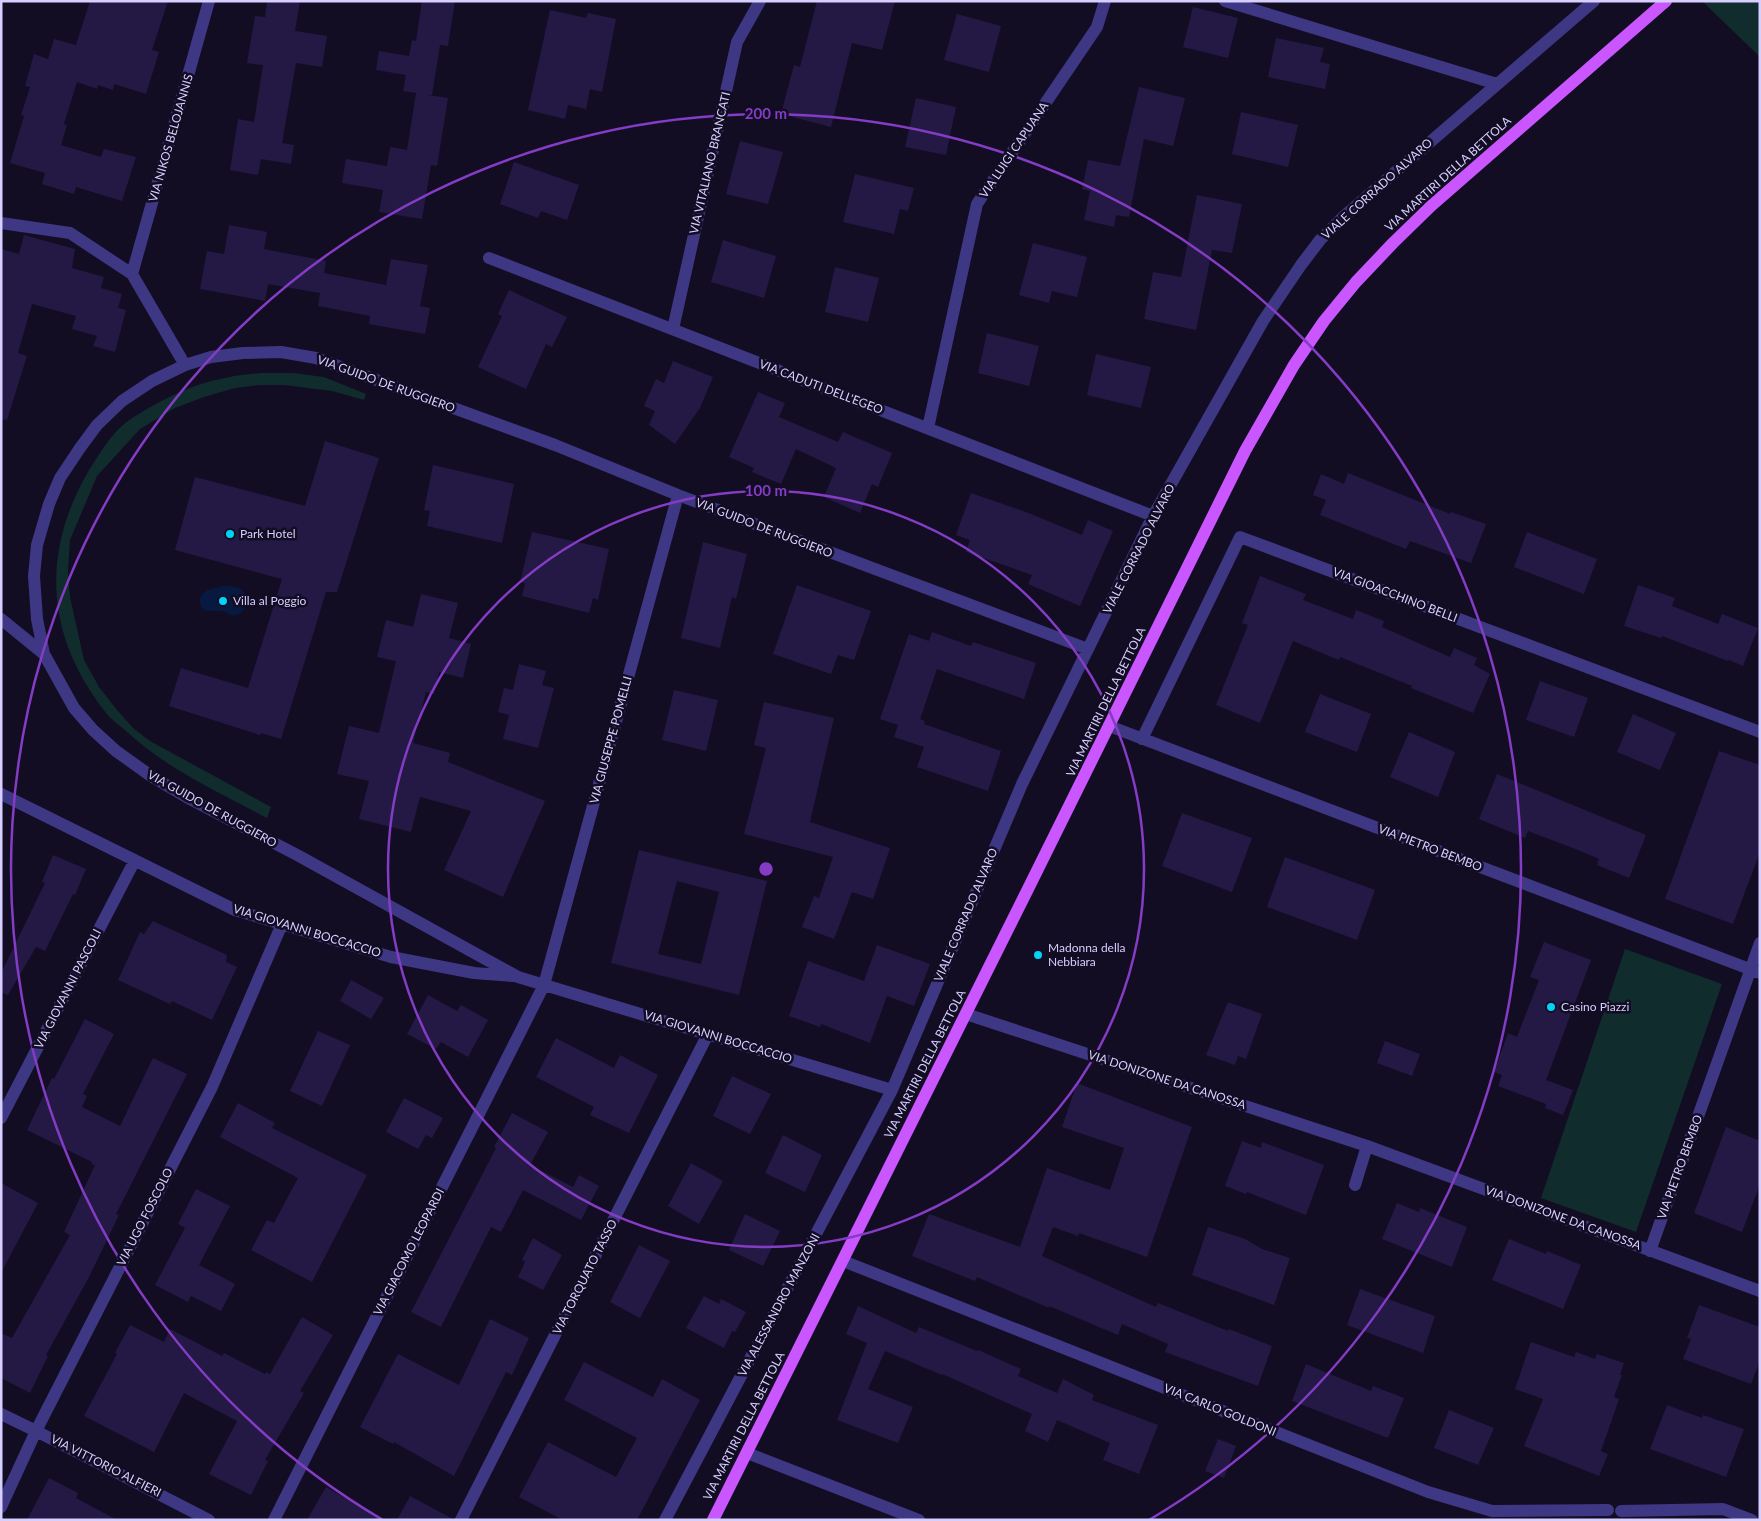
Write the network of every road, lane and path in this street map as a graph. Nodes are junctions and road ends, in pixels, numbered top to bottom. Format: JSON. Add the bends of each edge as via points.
{"nodes":[{"id":1,"x":209,"y":1,"type":"edge"},
{"id":2,"x":760,"y":1,"type":"edge"},
{"id":3,"x":1105,"y":1,"type":"edge"},
{"id":4,"x":1224,"y":1,"type":"edge"},
{"id":5,"x":1594,"y":1,"type":"edge"},
{"id":6,"x":1666,"y":1,"type":"edge"},
{"id":7,"x":1497,"y":84,"type":"junction"},
{"id":8,"x":1,"y":223,"type":"edge"},
{"id":9,"x":489,"y":258,"type":"dead end"},
{"id":10,"x":132,"y":274,"type":"junction"},
{"id":11,"x":673,"y":329,"type":"junction"},
{"id":12,"x":185,"y":365,"type":"junction"},
{"id":13,"x":928,"y":428,"type":"junction"},
{"id":14,"x":678,"y":495,"type":"junction"},
{"id":15,"x":1153,"y":516,"type":"junction"},
{"id":16,"x":1,"y":619,"type":"edge"},
{"id":17,"x":1088,"y":649,"type":"junction"},
{"id":18,"x":44,"y":654,"type":"junction"},
{"id":19,"x":1109,"y":726,"type":"junction"},
{"id":20,"x":1760,"y":732,"type":"edge"},
{"id":21,"x":1142,"y":739,"type":"junction"},
{"id":22,"x":1,"y":794,"type":"edge"},
{"id":23,"x":135,"y":860,"type":"junction"},
{"id":24,"x":282,"y":924,"type":"junction"},
{"id":25,"x":1760,"y":943,"type":"edge"},
{"id":26,"x":1755,"y":971,"type":"edge"},
{"id":27,"x":518,"y":977,"type":"junction"},
{"id":28,"x":544,"y":985,"type":"junction"},
{"id":29,"x":966,"y":1014,"type":"junction"},
{"id":30,"x":708,"y":1034,"type":"junction"},
{"id":31,"x":892,"y":1090,"type":"junction"},
{"id":32,"x":1,"y":1118,"type":"edge"},
{"id":33,"x":1367,"y":1146,"type":"junction"},
{"id":34,"x":1355,"y":1185,"type":"dead end"},
{"id":35,"x":1650,"y":1250,"type":"junction"},
{"id":36,"x":843,"y":1261,"type":"junction"},
{"id":37,"x":1760,"y":1291,"type":"edge"},
{"id":38,"x":1,"y":1414,"type":"edge"},
{"id":39,"x":36,"y":1431,"type":"junction"},
{"id":40,"x":746,"y":1453,"type":"junction"},
{"id":41,"x":1,"y":1507,"type":"edge"},
{"id":42,"x":1608,"y":1510,"type":"dead end"},
{"id":43,"x":1621,"y":1512,"type":"dead end"},
{"id":44,"x":210,"y":1520,"type":"edge"},
{"id":45,"x":274,"y":1520,"type":"edge"},
{"id":46,"x":462,"y":1520,"type":"edge"},
{"id":47,"x":665,"y":1520,"type":"edge"},
{"id":48,"x":713,"y":1520,"type":"edge"},
{"id":49,"x":919,"y":1520,"type":"edge"},
{"id":50,"x":1752,"y":1520,"type":"edge"}],
"edges":[{"from":1,"to":10,"type":"street","name":"VIA NIKOS BELOJANNIS"},
{"from":2,"to":11,"type":"street","name":"VIA VITALIANO BRANCATI","via":[[737,42]]},
{"from":3,"to":13,"type":"street","name":"VIA LUIGI CAPUANA","via":[[1097,27],[977,204]]},
{"from":4,"to":7,"type":"street"},
{"from":5,"to":7,"type":"street","name":"VIALE CORRADO ALVARO"},
{"from":6,"to":19,"type":"main road","name":"VIA MARTIRI DELLA BETTOLA","via":[[1431,206],[1356,282],[1324,321],[1294,365],[1245,451]]},
{"from":7,"to":15,"type":"street","name":"VIALE CORRADO ALVARO","via":[[1320,240],[1263,321]]},
{"from":8,"to":10,"type":"street","via":[[70,233]]},
{"from":9,"to":11,"type":"street","name":"VIA CADUTI DELL'EGEO"},
{"from":10,"to":12,"type":"street"},
{"from":11,"to":13,"type":"street","name":"VIA CADUTI DELL'EGEO"},
{"from":12,"to":14,"type":"street","name":"VIA GUIDO DE RUGGIERO","via":[[243,352],[281,352],[316,358]]},
{"from":12,"to":18,"type":"street","name":"VIA GUIDO DE RUGGIERO","via":[[122,401],[97,425],[60,478],[37,545],[34,576]]},
{"from":13,"to":15,"type":"street","name":"VIA CADUTI DELL'EGEO"},
{"from":14,"to":17,"type":"street","name":"VIA GUIDO DE RUGGIERO"},
{"from":14,"to":28,"type":"street","name":"VIA GIUSEPPE POMELLI"},
{"from":15,"to":17,"type":"street","name":"VIALE CORRADO ALVARO"},
{"from":16,"to":18,"type":"street"},
{"from":17,"to":31,"type":"street","name":"VIALE CORRADO ALVARO","via":[[1022,784]]},
{"from":18,"to":27,"type":"street","name":"VIA GUIDO DE RUGGIERO","via":[[74,708],[92,730],[116,752],[151,776]]},
{"from":19,"to":21,"type":"street","name":"VIA PIETRO BEMBO"},
{"from":19,"to":29,"type":"main road","name":"VIA MARTIRI DELLA BETTOLA"},
{"from":20,"to":21,"type":"street","name":"VIA GIOACCHINO BELLI","via":[[1240,537]]},
{"from":21,"to":26,"type":"street","name":"VIA PIETRO BEMBO"},
{"from":22,"to":23,"type":"street","name":"VIA GIOVANNI BOCCACCIO"},
{"from":23,"to":24,"type":"street","name":"VIA GIOVANNI BOCCACCIO","via":[[235,910]]},
{"from":23,"to":32,"type":"street","name":"VIA GIOVANNI PASCOLI"},
{"from":24,"to":27,"type":"street","name":"VIA GIOVANNI BOCCACCIO","via":[[391,957],[474,973]]},
{"from":24,"to":39,"type":"street","name":"VIA UGO FOSCOLO","via":[[212,1086]]},
{"from":25,"to":26,"type":"street","name":"VIA PIETRO BEMBO"},
{"from":26,"to":35,"type":"street","name":"VIA PIETRO BEMBO"},
{"from":27,"to":28,"type":"street","name":"VIA GUIDO DE RUGGIERO"},
{"from":28,"to":30,"type":"street","name":"VIA GIOVANNI BOCCACCIO"},
{"from":28,"to":45,"type":"street","name":"VIA GIACOMO LEOPARDI"},
{"from":29,"to":33,"type":"street","name":"VIA DONIZONE DA CANOSSA"},
{"from":29,"to":36,"type":"main road","name":"VIA MARTIRI DELLA BETTOLA"},
{"from":30,"to":31,"type":"street","name":"VIA GIOVANNI BOCCACCIO"},
{"from":30,"to":46,"type":"street","name":"VIA TORQUATO TASSO"},
{"from":31,"to":47,"type":"street","name":"VIA ALESSANDRO MANZONI"},
{"from":33,"to":34,"type":"street"},
{"from":33,"to":35,"type":"street","name":"VIA DONIZONE DA CANOSSA"},
{"from":35,"to":37,"type":"street","name":"VIA DONIZONE DA CANOSSA"},
{"from":36,"to":40,"type":"main road","name":"VIA MARTIRI DELLA BETTOLA"},
{"from":36,"to":42,"type":"street","name":"VIA CARLO GOLDONI","via":[[1428,1492],[1492,1511]]},
{"from":38,"to":39,"type":"street","name":"VIA VITTORIO ALFIERI"},
{"from":39,"to":41,"type":"street","name":"VIA UGO FOSCOLO"},
{"from":39,"to":44,"type":"street","name":"VIA VITTORIO ALFIERI"},
{"from":40,"to":48,"type":"main road","name":"VIA MARTIRI DELLA BETTOLA"},
{"from":40,"to":49,"type":"street"},
{"from":43,"to":50,"type":"street","via":[[1723,1509]]}]}
